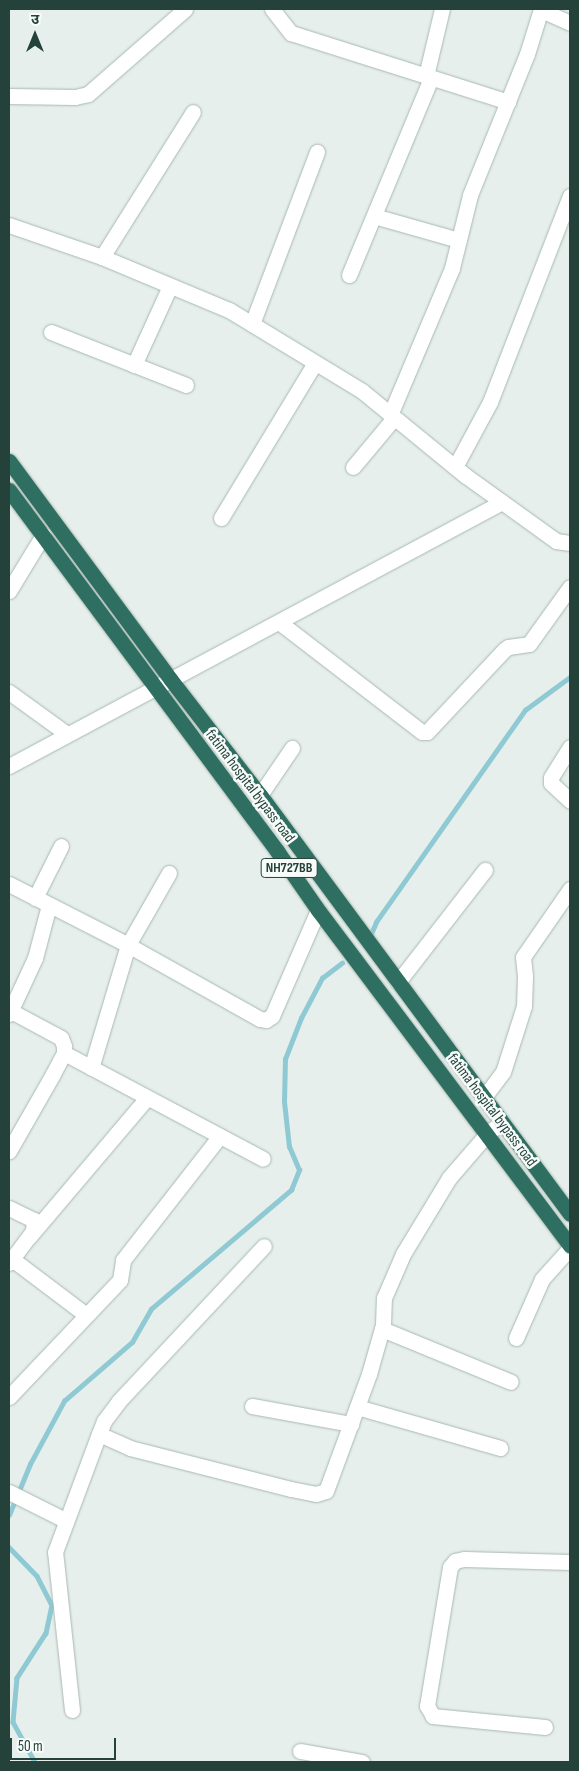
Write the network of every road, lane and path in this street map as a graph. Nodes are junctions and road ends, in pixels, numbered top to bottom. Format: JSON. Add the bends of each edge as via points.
{"nodes":[{"id":1,"x":185,"y":9,"type":"edge"},
{"id":2,"x":272,"y":9,"type":"edge"},
{"id":3,"x":442,"y":9,"type":"edge"},
{"id":4,"x":541,"y":9,"type":"edge"},
{"id":5,"x":570,"y":24,"type":"edge"},
{"id":6,"x":429,"y":77,"type":"junction"},
{"id":7,"x":9,"y":96,"type":"edge"},
{"id":8,"x":508,"y":102,"type":"junction"},
{"id":9,"x":192,"y":112,"type":"dead end"},
{"id":10,"x":317,"y":152,"type":"dead end"},
{"id":11,"x":570,"y":196,"type":"edge"},
{"id":12,"x":374,"y":216,"type":"junction"},
{"id":13,"x":9,"y":226,"type":"edge"},
{"id":14,"x":459,"y":240,"type":"junction"},
{"id":15,"x":102,"y":257,"type":"junction"},
{"id":16,"x":349,"y":275,"type":"dead end"},
{"id":17,"x":170,"y":286,"type":"junction"},
{"id":18,"x":252,"y":324,"type":"junction"},
{"id":19,"x":51,"y":332,"type":"dead end"},
{"id":20,"x":315,"y":363,"type":"junction"},
{"id":21,"x":134,"y":365,"type":"junction"},
{"id":22,"x":186,"y":385,"type":"dead end"},
{"id":23,"x":392,"y":416,"type":"junction"},
{"id":24,"x":9,"y":461,"type":"edge"},
{"id":25,"x":353,"y":467,"type":"dead end"},
{"id":26,"x":455,"y":467,"type":"junction"},
{"id":27,"x":9,"y":490,"type":"edge"},
{"id":28,"x":502,"y":502,"type":"junction"},
{"id":29,"x":221,"y":518,"type":"dead end"},
{"id":30,"x":42,"y":535,"type":"junction"},
{"id":31,"x":570,"y":543,"type":"edge"},
{"id":32,"x":570,"y":588,"type":"edge"},
{"id":33,"x":9,"y":591,"type":"edge"},
{"id":34,"x":279,"y":622,"type":"junction"},
{"id":35,"x":171,"y":680,"type":"junction"},
{"id":36,"x":155,"y":688,"type":"junction"},
{"id":37,"x":9,"y":692,"type":"edge"},
{"id":38,"x":66,"y":734,"type":"junction"},
{"id":39,"x":570,"y":747,"type":"edge"},
{"id":40,"x":292,"y":748,"type":"dead end"},
{"id":41,"x":9,"y":766,"type":"edge"},
{"id":42,"x":260,"y":795,"type":"junction"},
{"id":43,"x":570,"y":801,"type":"edge"},
{"id":44,"x":293,"y":840,"type":"junction"},
{"id":45,"x":61,"y":846,"type":"dead end"},
{"id":46,"x":277,"y":851,"type":"junction"},
{"id":47,"x":485,"y":870,"type":"dead end"},
{"id":48,"x":169,"y":872,"type":"dead end"},
{"id":49,"x":9,"y":884,"type":"edge"},
{"id":50,"x":570,"y":889,"type":"edge"},
{"id":51,"x":35,"y":898,"type":"junction"},
{"id":52,"x":49,"y":905,"type":"junction"},
{"id":53,"x":318,"y":910,"type":"junction"},
{"id":54,"x":128,"y":945,"type":"junction"},
{"id":55,"x":398,"y":982,"type":"junction"},
{"id":56,"x":9,"y":1012,"type":"edge"},
{"id":57,"x":64,"y":1054,"type":"junction"},
{"id":58,"x":91,"y":1068,"type":"junction"},
{"id":59,"x":484,"y":1097,"type":"junction"},
{"id":60,"x":148,"y":1098,"type":"junction"},
{"id":61,"x":502,"y":1122,"type":"junction"},
{"id":62,"x":487,"y":1134,"type":"junction"},
{"id":63,"x":220,"y":1136,"type":"junction"},
{"id":64,"x":9,"y":1151,"type":"edge"},
{"id":65,"x":263,"y":1159,"type":"dead end"},
{"id":66,"x":9,"y":1208,"type":"edge"},
{"id":67,"x":570,"y":1214,"type":"edge"},
{"id":68,"x":29,"y":1238,"type":"junction"},
{"id":69,"x":264,"y":1246,"type":"dead end"},
{"id":70,"x":570,"y":1247,"type":"edge"},
{"id":71,"x":10,"y":1261,"type":"edge"},
{"id":72,"x":86,"y":1315,"type":"junction"},
{"id":73,"x":382,"y":1329,"type":"junction"},
{"id":74,"x":516,"y":1338,"type":"dead end"},
{"id":75,"x":511,"y":1382,"type":"dead end"},
{"id":76,"x":9,"y":1397,"type":"edge"},
{"id":77,"x":252,"y":1406,"type":"dead end"},
{"id":78,"x":357,"y":1407,"type":"junction"},
{"id":79,"x":351,"y":1424,"type":"junction"},
{"id":80,"x":99,"y":1434,"type":"junction"},
{"id":81,"x":500,"y":1448,"type":"dead end"},
{"id":82,"x":16,"y":1496,"type":"edge"},
{"id":83,"x":65,"y":1520,"type":"junction"},
{"id":84,"x":570,"y":1562,"type":"edge"},
{"id":85,"x":72,"y":1710,"type":"dead end"},
{"id":86,"x":545,"y":1727,"type":"dead end"},
{"id":87,"x":300,"y":1752,"type":"dead end"},
{"id":88,"x":362,"y":1762,"type":"edge"}],
"edges":[{"from":1,"to":7,"type":"street","via":[[88,94],[75,97]]},
{"from":2,"to":6,"type":"street","via":[[291,33]]},
{"from":3,"to":6,"type":"street"},
{"from":4,"to":5,"type":"street"},
{"from":4,"to":8,"type":"street"},
{"from":6,"to":8,"type":"street"},
{"from":6,"to":12,"type":"street"},
{"from":8,"to":14,"type":"street","via":[[470,195]]},
{"from":9,"to":15,"type":"street"},
{"from":10,"to":18,"type":"street"},
{"from":11,"to":26,"type":"street","via":[[490,402]]},
{"from":12,"to":14,"type":"street"},
{"from":12,"to":16,"type":"street"},
{"from":13,"to":15,"type":"street"},
{"from":14,"to":23,"type":"street","via":[[452,268]]},
{"from":15,"to":17,"type":"street"},
{"from":17,"to":18,"type":"street","via":[[229,310]]},
{"from":17,"to":21,"type":"street"},
{"from":18,"to":20,"type":"street"},
{"from":19,"to":21,"type":"street"},
{"from":20,"to":23,"type":"street","via":[[362,391]]},
{"from":20,"to":29,"type":"street"},
{"from":21,"to":22,"type":"street"},
{"from":23,"to":25,"type":"street"},
{"from":23,"to":26,"type":"street"},
{"from":24,"to":35,"type":"highway","name":"fatima hospital bypass road","number":"NH727BB"},
{"from":26,"to":28,"type":"street"},
{"from":27,"to":30,"type":"highway","name":"fatima hospital bypass road","number":"NH727BB"},
{"from":28,"to":31,"type":"street","via":[[556,541]]},
{"from":28,"to":34,"type":"street"},
{"from":30,"to":33,"type":"street"},
{"from":30,"to":36,"type":"highway","name":"fatima hospital bypass road","number":"NH727BB"},
{"from":32,"to":34,"type":"street","via":[[529,644],[504,650],[428,732],[422,732]]},
{"from":34,"to":35,"type":"street"},
{"from":35,"to":36,"type":"street"},
{"from":35,"to":42,"type":"highway","name":"fatima hospital bypass road","number":"NH727BB"},
{"from":36,"to":38,"type":"street"},
{"from":36,"to":46,"type":"highway","name":"fatima hospital bypass road","number":"NH727BB"},
{"from":37,"to":38,"type":"street"},
{"from":38,"to":41,"type":"street"},
{"from":39,"to":43,"type":"street","via":[[551,778],[551,783]]},
{"from":40,"to":42,"type":"street"},
{"from":42,"to":44,"type":"highway","name":"fatima hospital bypass road","number":"NH727BB"},
{"from":44,"to":46,"type":"highway"},
{"from":44,"to":55,"type":"highway","name":"fatima hospital bypass road","number":"NH727BB"},
{"from":45,"to":51,"type":"street"},
{"from":46,"to":53,"type":"highway","name":"fatima hospital bypass road","number":"NH727BB"},
{"from":47,"to":55,"type":"street"},
{"from":48,"to":54,"type":"street"},
{"from":49,"to":51,"type":"street"},
{"from":50,"to":59,"type":"street","via":[[522,957],[524,1006],[502,1072]]},
{"from":51,"to":52,"type":"street"},
{"from":52,"to":54,"type":"street"},
{"from":52,"to":56,"type":"street","via":[[34,958]]},
{"from":53,"to":54,"type":"street","via":[[272,1016],[266,1020]]},
{"from":53,"to":62,"type":"highway","name":"fatima hospital bypass road","number":"NH727BB"},
{"from":54,"to":58,"type":"street"},
{"from":55,"to":59,"type":"highway","name":"fatima hospital bypass road","number":"NH727BB"},
{"from":56,"to":57,"type":"street","via":[[61,1038]]},
{"from":57,"to":58,"type":"street"},
{"from":57,"to":64,"type":"street"},
{"from":58,"to":60,"type":"street"},
{"from":59,"to":61,"type":"highway","name":"fatima hospital bypass road","number":"NH727BB"},
{"from":60,"to":63,"type":"street"},
{"from":60,"to":68,"type":"street"},
{"from":61,"to":62,"type":"street"},
{"from":61,"to":67,"type":"highway","name":"fatima hospital bypass road","number":"NH727BB"},
{"from":62,"to":70,"type":"highway","name":"fatima hospital bypass road","number":"NH727BB"},
{"from":62,"to":73,"type":"street","via":[[449,1178],[403,1254],[384,1298]]},
{"from":63,"to":65,"type":"street"},
{"from":63,"to":72,"type":"street","via":[[123,1260],[120,1280]]},
{"from":66,"to":68,"type":"street","via":[[34,1220]]},
{"from":68,"to":71,"type":"street"},
{"from":69,"to":80,"type":"street","via":[[119,1401]]},
{"from":70,"to":74,"type":"street","via":[[546,1273]]},
{"from":71,"to":72,"type":"street"},
{"from":72,"to":76,"type":"street"},
{"from":73,"to":75,"type":"street"},
{"from":73,"to":78,"type":"street"},
{"from":77,"to":79,"type":"street"},
{"from":78,"to":79,"type":"street"},
{"from":78,"to":81,"type":"street"},
{"from":79,"to":80,"type":"street","via":[[326,1491],[316,1494],[130,1448]]},
{"from":80,"to":83,"type":"street"},
{"from":82,"to":83,"type":"street"},
{"from":83,"to":85,"type":"street","via":[[55,1552],[55,1566]]},
{"from":84,"to":86,"type":"street","via":[[455,1561],[450,1568],[427,1706],[432,1716]]},
{"from":87,"to":88,"type":"street"}]}
